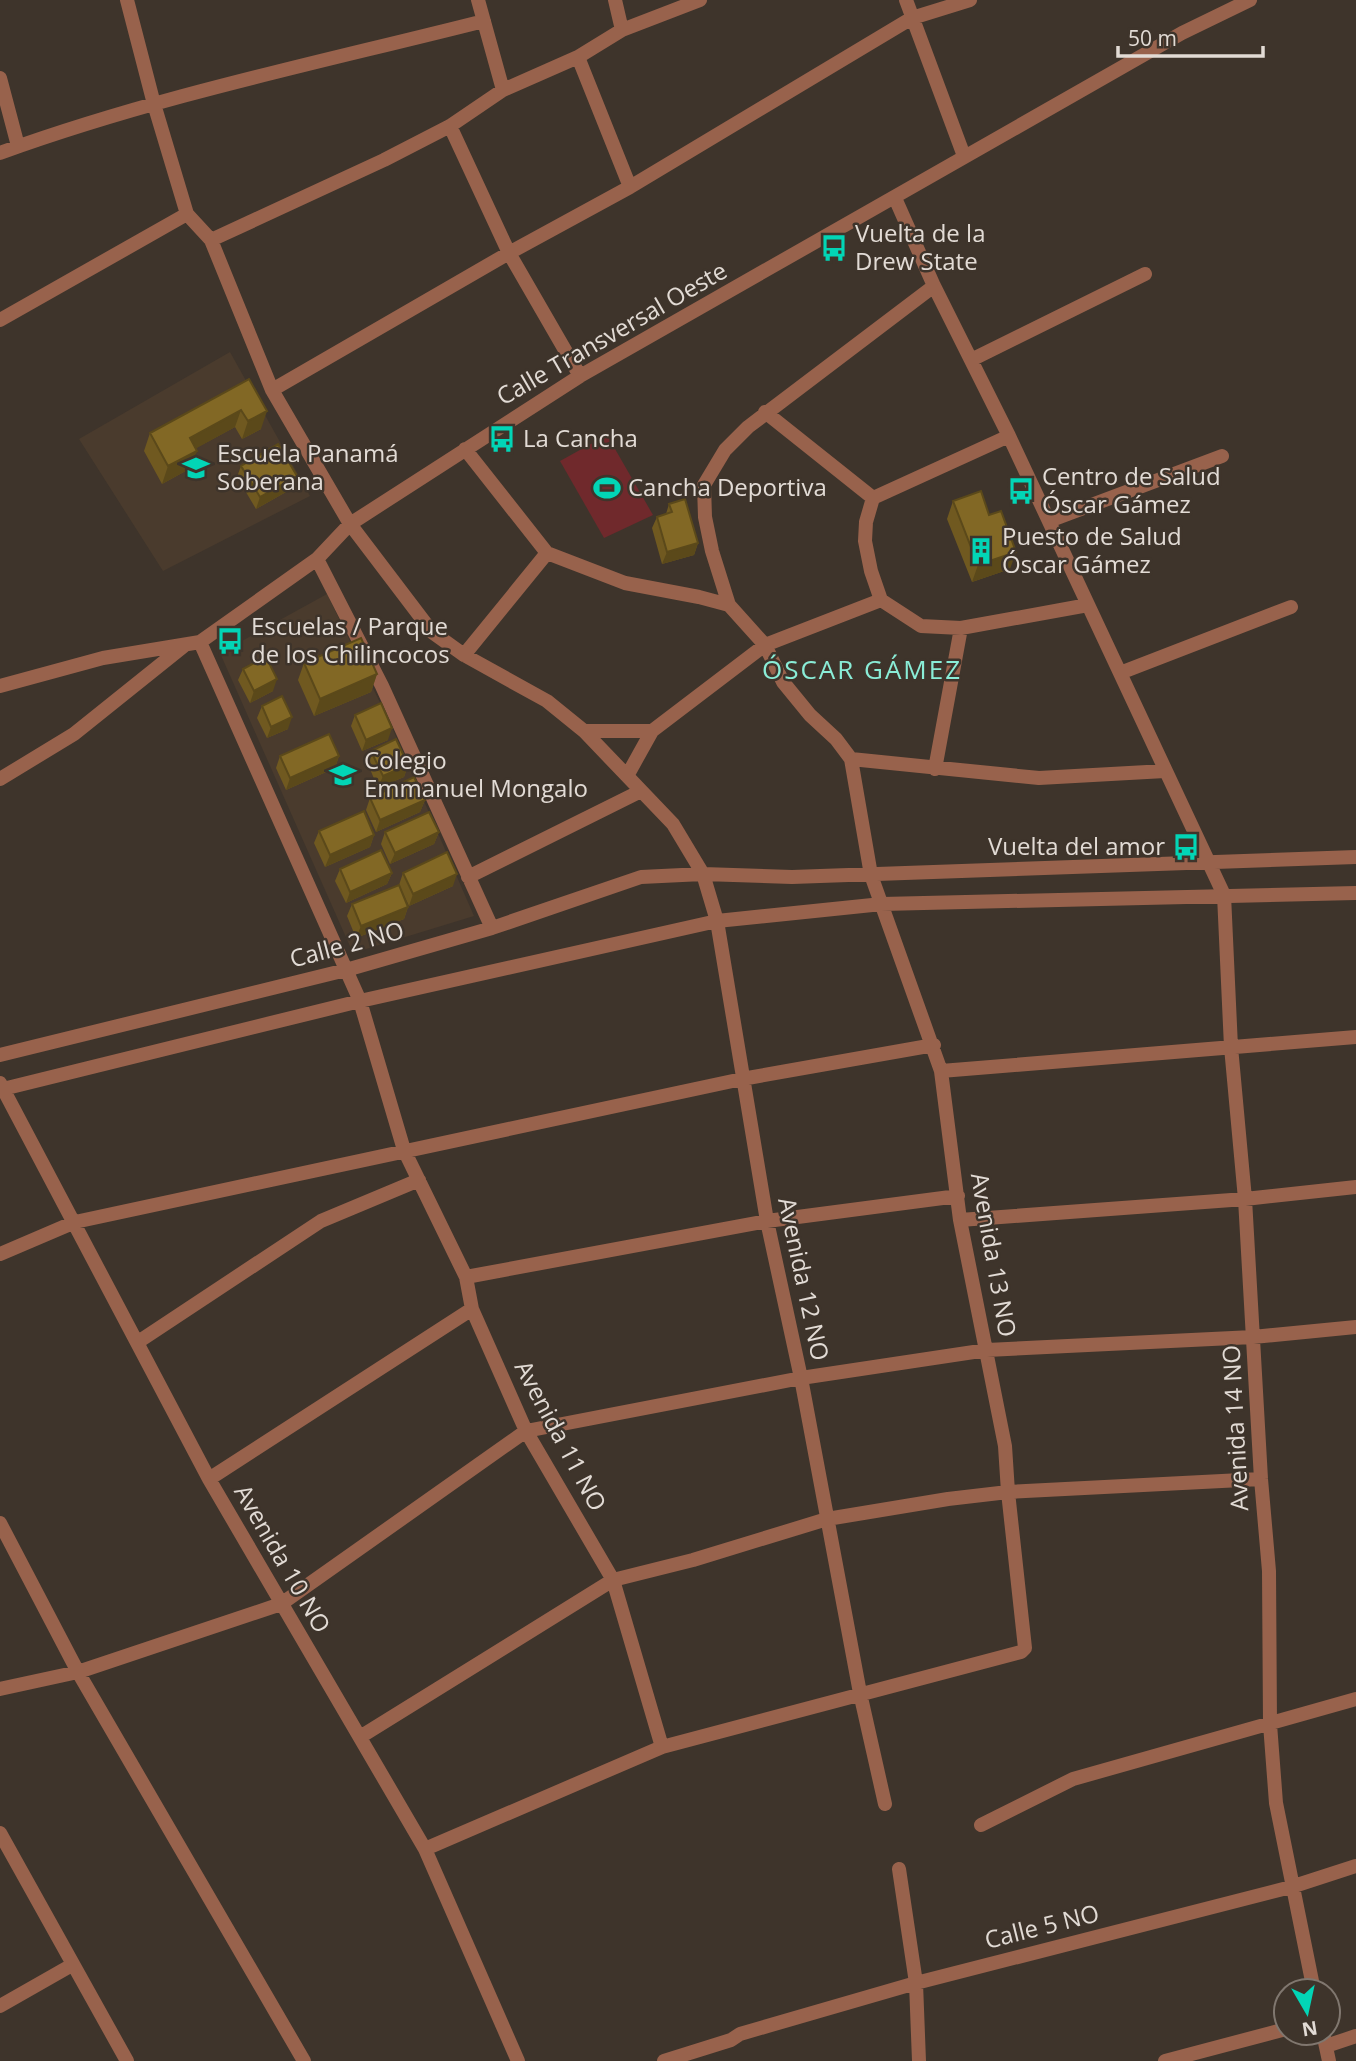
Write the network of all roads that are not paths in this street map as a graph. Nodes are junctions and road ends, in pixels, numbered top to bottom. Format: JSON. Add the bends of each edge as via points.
{"nodes":[{"id":1,"x":127,"y":0,"type":"edge"},
{"id":2,"x":478,"y":0,"type":"edge"},
{"id":3,"x":615,"y":0,"type":"edge"},
{"id":4,"x":700,"y":0,"type":"edge"},
{"id":5,"x":906,"y":0,"type":"edge"},
{"id":6,"x":971,"y":0,"type":"edge"},
{"id":7,"x":1250,"y":0,"type":"edge"},
{"id":8,"x":912,"y":18,"type":"junction"},
{"id":9,"x":484,"y":21,"type":"junction"},
{"id":10,"x":622,"y":30,"type":"junction"},
{"id":11,"x":578,"y":57,"type":"junction"},
{"id":12,"x":0,"y":78,"type":"edge"},
{"id":13,"x":503,"y":90,"type":"junction"},
{"id":14,"x":154,"y":104,"type":"junction"},
{"id":15,"x":450,"y":126,"type":"junction"},
{"id":16,"x":18,"y":146,"type":"junction"},
{"id":17,"x":0,"y":153,"type":"edge"},
{"id":18,"x":964,"y":156,"type":"junction"},
{"id":19,"x":630,"y":187,"type":"junction"},
{"id":20,"x":895,"y":198,"type":"junction"},
{"id":21,"x":187,"y":214,"type":"junction"},
{"id":22,"x":211,"y":240,"type":"junction"},
{"id":23,"x":509,"y":253,"type":"junction"},
{"id":24,"x":1145,"y":274,"type":"dead end"},
{"id":25,"x":934,"y":286,"type":"junction"},
{"id":26,"x":0,"y":320,"type":"edge"},
{"id":27,"x":971,"y":360,"type":"junction"},
{"id":28,"x":580,"y":376,"type":"junction"},
{"id":29,"x":272,"y":390,"type":"junction"},
{"id":30,"x":765,"y":412,"type":"junction"},
{"id":31,"x":1009,"y":436,"type":"junction"},
{"id":32,"x":465,"y":449,"type":"junction"},
{"id":33,"x":1222,"y":456,"type":"dead end"},
{"id":34,"x":873,"y":498,"type":"junction"},
{"id":35,"x":1049,"y":522,"type":"junction"},
{"id":36,"x":350,"y":524,"type":"junction"},
{"id":37,"x":547,"y":553,"type":"junction"},
{"id":38,"x":317,"y":559,"type":"junction"},
{"id":39,"x":881,"y":600,"type":"junction"},
{"id":40,"x":729,"y":605,"type":"junction"},
{"id":41,"x":1088,"y":605,"type":"junction"},
{"id":42,"x":1291,"y":607,"type":"dead end"},
{"id":43,"x":961,"y":628,"type":"junction"},
{"id":44,"x":193,"y":643,"type":"junction"},
{"id":45,"x":765,"y":645,"type":"junction"},
{"id":46,"x":464,"y":655,"type":"junction"},
{"id":47,"x":1120,"y":673,"type":"junction"},
{"id":48,"x":0,"y":687,"type":"edge"},
{"id":49,"x":584,"y":731,"type":"junction"},
{"id":50,"x":652,"y":731,"type":"junction"},
{"id":51,"x":851,"y":759,"type":"junction"},
{"id":52,"x":935,"y":769,"type":"junction"},
{"id":53,"x":1165,"y":771,"type":"junction"},
{"id":54,"x":627,"y":776,"type":"junction"},
{"id":55,"x":0,"y":779,"type":"edge"},
{"id":56,"x":641,"y":791,"type":"junction"},
{"id":57,"x":1356,"y":857,"type":"edge"},
{"id":58,"x":1209,"y":862,"type":"junction"},
{"id":59,"x":704,"y":874,"type":"junction"},
{"id":60,"x":871,"y":875,"type":"junction"},
{"id":61,"x":468,"y":877,"type":"junction"},
{"id":62,"x":1356,"y":893,"type":"edge"},
{"id":63,"x":1224,"y":895,"type":"junction"},
{"id":64,"x":882,"y":904,"type":"junction"},
{"id":65,"x":717,"y":921,"type":"junction"},
{"id":66,"x":492,"y":928,"type":"junction"},
{"id":67,"x":346,"y":970,"type":"junction"},
{"id":68,"x":360,"y":1001,"type":"junction"},
{"id":69,"x":1356,"y":1037,"type":"edge"},
{"id":70,"x":934,"y":1045,"type":"junction"},
{"id":71,"x":1231,"y":1047,"type":"junction"},
{"id":72,"x":0,"y":1055,"type":"edge"},
{"id":73,"x":942,"y":1071,"type":"junction"},
{"id":74,"x":742,"y":1079,"type":"junction"},
{"id":75,"x":2,"y":1086,"type":"edge"},
{"id":76,"x":404,"y":1150,"type":"junction"},
{"id":77,"x":419,"y":1180,"type":"junction"},
{"id":78,"x":1356,"y":1187,"type":"edge"},
{"id":79,"x":958,"y":1196,"type":"junction"},
{"id":80,"x":1245,"y":1199,"type":"junction"},
{"id":81,"x":960,"y":1220,"type":"junction"},
{"id":82,"x":767,"y":1221,"type":"junction"},
{"id":83,"x":75,"y":1222,"type":"junction"},
{"id":84,"x":0,"y":1254,"type":"edge"},
{"id":85,"x":466,"y":1277,"type":"junction"},
{"id":86,"x":472,"y":1309,"type":"junction"},
{"id":87,"x":1356,"y":1327,"type":"edge"},
{"id":88,"x":1253,"y":1337,"type":"junction"},
{"id":89,"x":138,"y":1342,"type":"junction"},
{"id":90,"x":987,"y":1350,"type":"junction"},
{"id":91,"x":801,"y":1378,"type":"junction"},
{"id":92,"x":526,"y":1431,"type":"junction"},
{"id":93,"x":209,"y":1479,"type":"junction"},
{"id":94,"x":1261,"y":1479,"type":"junction"},
{"id":95,"x":1008,"y":1492,"type":"junction"},
{"id":96,"x":827,"y":1519,"type":"junction"},
{"id":97,"x":0,"y":1523,"type":"edge"},
{"id":98,"x":612,"y":1580,"type":"junction"},
{"id":99,"x":281,"y":1604,"type":"junction"},
{"id":100,"x":78,"y":1672,"type":"junction"},
{"id":101,"x":0,"y":1689,"type":"edge"},
{"id":102,"x":860,"y":1693,"type":"junction"},
{"id":103,"x":1356,"y":1699,"type":"edge"},
{"id":104,"x":1270,"y":1724,"type":"junction"},
{"id":105,"x":360,"y":1737,"type":"junction"},
{"id":106,"x":662,"y":1747,"type":"junction"},
{"id":107,"x":885,"y":1804,"type":"dead end"},
{"id":108,"x":981,"y":1825,"type":"dead end"},
{"id":109,"x":0,"y":1832,"type":"edge"},
{"id":110,"x":425,"y":1849,"type":"junction"},
{"id":111,"x":1356,"y":1866,"type":"edge"},
{"id":112,"x":900,"y":1869,"type":"dead end"},
{"id":113,"x":1291,"y":1887,"type":"junction"},
{"id":114,"x":72,"y":1965,"type":"junction"},
{"id":115,"x":1311,"y":1977,"type":"edge"},
{"id":116,"x":916,"y":1983,"type":"junction"},
{"id":117,"x":0,"y":2006,"type":"edge"},
{"id":118,"x":1272,"y":2033,"type":"edge"},
{"id":119,"x":127,"y":2061,"type":"edge"},
{"id":120,"x":304,"y":2061,"type":"edge"},
{"id":121,"x":518,"y":2061,"type":"edge"},
{"id":122,"x":664,"y":2061,"type":"edge"},
{"id":123,"x":919,"y":2061,"type":"edge"},
{"id":124,"x":1165,"y":2061,"type":"edge"}],
"edges":[{"from":1,"to":14,"type":"street"},
{"from":2,"to":9,"type":"street"},
{"from":3,"to":10,"type":"street"},
{"from":4,"to":10,"type":"street"},
{"from":5,"to":8,"type":"street"},
{"from":6,"to":8,"type":"street"},
{"from":7,"to":18,"type":"street","name":"Calle Transversal Oeste","via":[[1182,33]]},
{"from":8,"to":18,"type":"street"},
{"from":8,"to":19,"type":"street"},
{"from":9,"to":13,"type":"street"},
{"from":9,"to":14,"type":"street"},
{"from":10,"to":11,"type":"street"},
{"from":11,"to":13,"type":"street"},
{"from":11,"to":19,"type":"street"},
{"from":12,"to":16,"type":"street"},
{"from":13,"to":15,"type":"street"},
{"from":14,"to":16,"type":"street"},
{"from":14,"to":21,"type":"street"},
{"from":15,"to":22,"type":"street"},
{"from":15,"to":23,"type":"street"},
{"from":16,"to":17,"type":"street"},
{"from":18,"to":20,"type":"street","name":"Calle Transversal Oeste"},
{"from":19,"to":23,"type":"street"},
{"from":20,"to":25,"type":"street","name":"Avenida 14 NO"},
{"from":20,"to":28,"type":"street","name":"Calle Transversal Oeste"},
{"from":21,"to":22,"type":"street"},
{"from":21,"to":26,"type":"street"},
{"from":22,"to":29,"type":"street","name":"Avenida 12 NO"},
{"from":23,"to":28,"type":"street"},
{"from":23,"to":29,"type":"street"},
{"from":24,"to":27,"type":"street"},
{"from":25,"to":27,"type":"street","name":"Avenida 14 NO"},
{"from":25,"to":30,"type":"street"},
{"from":27,"to":31,"type":"street","name":"Avenida 14 NO"},
{"from":28,"to":32,"type":"street","name":"Calle Transversal Oeste"},
{"from":29,"to":36,"type":"street","name":"Avenida 12 NO"},
{"from":30,"to":34,"type":"street"},
{"from":30,"to":40,"type":"street","via":[[725,450],[704,485],[712,551]]},
{"from":31,"to":34,"type":"street"},
{"from":31,"to":35,"type":"street","name":"Avenida 14 NO"},
{"from":32,"to":36,"type":"street","name":"Calle Transversal Oeste"},
{"from":32,"to":37,"type":"street"},
{"from":33,"to":35,"type":"street"},
{"from":34,"to":39,"type":"street","via":[[865,541]]},
{"from":35,"to":41,"type":"street","name":"Avenida 14 NO"},
{"from":36,"to":38,"type":"street","name":"Calle Transversal Oeste"},
{"from":36,"to":46,"type":"street","name":"Avenida 12 NO","via":[[432,632]]},
{"from":37,"to":40,"type":"street","via":[[625,583]]},
{"from":37,"to":46,"type":"street"},
{"from":38,"to":44,"type":"street","name":"Calle Transversal Oeste"},
{"from":38,"to":61,"type":"street","via":[[388,698]]},
{"from":39,"to":43,"type":"street","via":[[921,626]]},
{"from":39,"to":45,"type":"street"},
{"from":40,"to":45,"type":"street"},
{"from":41,"to":43,"type":"street"},
{"from":41,"to":47,"type":"street","name":"Avenida 14 NO"},
{"from":42,"to":47,"type":"street"},
{"from":43,"to":52,"type":"street"},
{"from":44,"to":48,"type":"street","name":"Calle Transversal Oeste","via":[[103,658]]},
{"from":44,"to":55,"type":"street","via":[[74,734]]},
{"from":44,"to":67,"type":"street","name":"Avenida 11 NO"},
{"from":45,"to":50,"type":"street"},
{"from":45,"to":51,"type":"street","via":[[783,682]]},
{"from":46,"to":49,"type":"street","name":"Avenida 12 NO","via":[[547,701]]},
{"from":47,"to":53,"type":"street","name":"Avenida 14 NO"},
{"from":49,"to":50,"type":"street"},
{"from":49,"to":54,"type":"street","name":"Avenida 12 NO"},
{"from":50,"to":54,"type":"street"},
{"from":51,"to":52,"type":"street"},
{"from":51,"to":60,"type":"street","name":"Avenida 13 NO"},
{"from":52,"to":53,"type":"street","via":[[1039,778]]},
{"from":53,"to":58,"type":"street","name":"Avenida 14 NO"},
{"from":54,"to":56,"type":"street","name":"Avenida 12 NO"},
{"from":56,"to":59,"type":"street","name":"Avenida 12 NO","via":[[673,824]]},
{"from":56,"to":61,"type":"street"},
{"from":57,"to":58,"type":"street","name":"Calle 2 NO"},
{"from":58,"to":60,"type":"street","name":"Calle 2 NO"},
{"from":58,"to":63,"type":"street","name":"Avenida 14 NO"},
{"from":59,"to":60,"type":"street","name":"Calle 2 NO"},
{"from":59,"to":65,"type":"street","name":"Avenida 12 NO"},
{"from":59,"to":66,"type":"street","name":"Calle 2 NO","via":[[641,877]]},
{"from":60,"to":64,"type":"street","name":"Avenida 13 NO"},
{"from":61,"to":66,"type":"street"},
{"from":62,"to":63,"type":"street"},
{"from":63,"to":64,"type":"street"},
{"from":63,"to":71,"type":"street","name":"Avenida 14 NO"},
{"from":64,"to":65,"type":"street"},
{"from":64,"to":70,"type":"street","name":"Avenida 13 NO"},
{"from":65,"to":68,"type":"street"},
{"from":65,"to":74,"type":"street","name":"Avenida 12 NO"},
{"from":66,"to":67,"type":"street","name":"Calle 2 NO"},
{"from":67,"to":68,"type":"street","name":"Avenida 11 NO"},
{"from":67,"to":72,"type":"street","name":"Calle 2 NO"},
{"from":68,"to":75,"type":"street"},
{"from":68,"to":76,"type":"street","name":"Avenida 11 NO"},
{"from":69,"to":71,"type":"street"},
{"from":70,"to":73,"type":"street","name":"Avenida 13 NO"},
{"from":70,"to":74,"type":"street"},
{"from":71,"to":73,"type":"street"},
{"from":71,"to":80,"type":"street","name":"Avenida 14 NO"},
{"from":73,"to":79,"type":"street","name":"Avenida 13 NO"},
{"from":74,"to":76,"type":"street"},
{"from":74,"to":82,"type":"street","name":"Avenida 12 NO"},
{"from":75,"to":83,"type":"street","name":"Avenida 10 NO"},
{"from":76,"to":77,"type":"street","name":"Avenida 11 NO"},
{"from":76,"to":83,"type":"street"},
{"from":77,"to":85,"type":"street","name":"Avenida 11 NO"},
{"from":77,"to":89,"type":"street","via":[[321,1222]]},
{"from":78,"to":80,"type":"street"},
{"from":79,"to":81,"type":"street","name":"Avenida 13 NO"},
{"from":79,"to":82,"type":"street"},
{"from":80,"to":81,"type":"street"},
{"from":80,"to":88,"type":"street","name":"Avenida 14 NO"},
{"from":81,"to":90,"type":"street","name":"Avenida 13 NO"},
{"from":82,"to":85,"type":"street"},
{"from":82,"to":91,"type":"street","name":"Avenida 12 NO"},
{"from":83,"to":84,"type":"street"},
{"from":83,"to":89,"type":"street","name":"Avenida 10 NO"},
{"from":85,"to":86,"type":"street","name":"Avenida 11 NO"},
{"from":86,"to":92,"type":"street","name":"Avenida 11 NO"},
{"from":86,"to":93,"type":"street"},
{"from":87,"to":88,"type":"street"},
{"from":88,"to":90,"type":"street"},
{"from":88,"to":94,"type":"street","name":"Avenida 14 NO"},
{"from":89,"to":93,"type":"street","name":"Avenida 10 NO"},
{"from":90,"to":91,"type":"street"},
{"from":90,"to":95,"type":"street","name":"Avenida 13 NO","via":[[1005,1446]]},
{"from":91,"to":92,"type":"street"},
{"from":91,"to":96,"type":"street","name":"Avenida 12 NO"},
{"from":92,"to":98,"type":"street","name":"Avenida 11 NO"},
{"from":92,"to":99,"type":"street"},
{"from":93,"to":99,"type":"street","name":"Avenida 10 NO"},
{"from":94,"to":95,"type":"street"},
{"from":94,"to":104,"type":"street","name":"Avenida 14 NO","via":[[1269,1571]]},
{"from":95,"to":96,"type":"street"},
{"from":95,"to":102,"type":"street","name":"Avenida 13 NO","via":[[1026,1648]]},
{"from":96,"to":98,"type":"street"},
{"from":96,"to":102,"type":"street","name":"Avenida 12 NO"},
{"from":97,"to":100,"type":"street"},
{"from":98,"to":105,"type":"street"},
{"from":98,"to":106,"type":"street","name":"Avenida 11 NO"},
{"from":99,"to":100,"type":"street"},
{"from":99,"to":105,"type":"street","name":"Avenida 10 NO"},
{"from":100,"to":101,"type":"street"},
{"from":100,"to":120,"type":"street"},
{"from":102,"to":106,"type":"street"},
{"from":102,"to":107,"type":"street","name":"Avenida 12 NO"},
{"from":103,"to":104,"type":"street"},
{"from":104,"to":108,"type":"street","via":[[1073,1779]]},
{"from":104,"to":113,"type":"street","name":"Avenida 14 NO","via":[[1276,1803]]},
{"from":105,"to":110,"type":"street","name":"Avenida 10 NO"},
{"from":106,"to":110,"type":"street"},
{"from":109,"to":114,"type":"street"},
{"from":110,"to":121,"type":"street","name":"Avenida 10 NO"},
{"from":111,"to":113,"type":"street","name":"Calle 5 NO"},
{"from":112,"to":116,"type":"street"},
{"from":113,"to":115,"type":"street","name":"Avenida 14 NO"},
{"from":113,"to":116,"type":"street","name":"Calle 5 NO"},
{"from":114,"to":117,"type":"street"},
{"from":114,"to":119,"type":"street"},
{"from":116,"to":122,"type":"street","name":"Calle 5 NO"},
{"from":116,"to":123,"type":"street"},
{"from":118,"to":124,"type":"street"}]}
